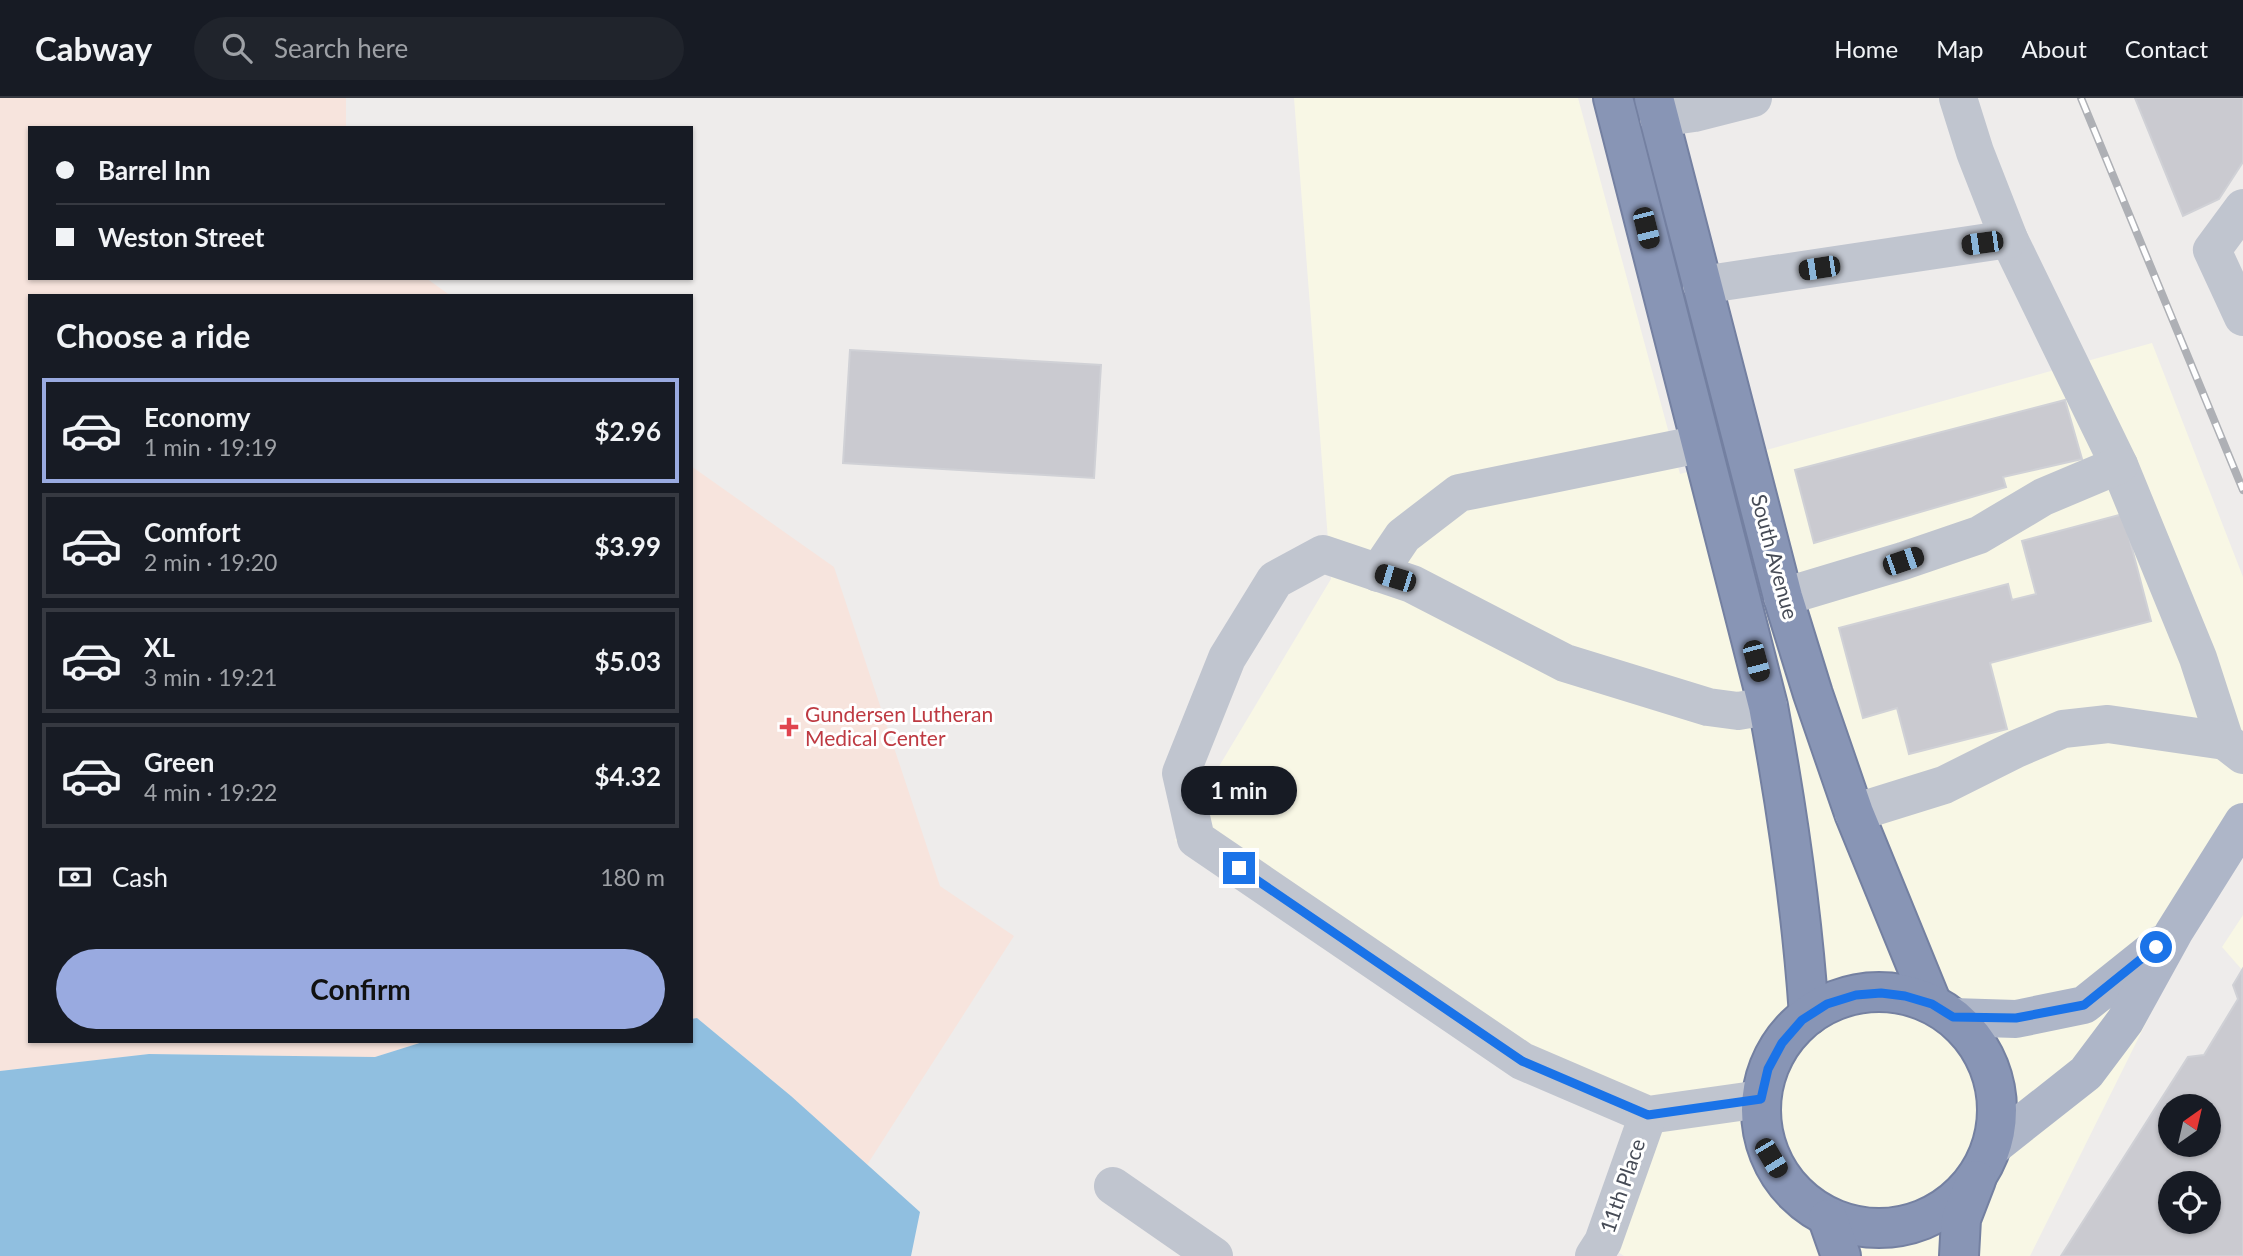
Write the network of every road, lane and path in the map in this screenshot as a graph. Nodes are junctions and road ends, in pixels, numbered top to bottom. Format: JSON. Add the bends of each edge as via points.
{"nodes":[{"id":1,"x":1613,"y":98,"type":"edge"},
{"id":2,"x":1753,"y":98,"type":"edge"},
{"id":3,"x":1958,"y":98,"type":"edge"},
{"id":4,"x":1657,"y":108,"type":"edge"},
{"id":5,"x":2243,"y":208,"type":"edge"},
{"id":6,"x":2009,"y":239,"type":"junction"},
{"id":7,"x":1702,"y":285,"type":"junction"},
{"id":8,"x":2243,"y":317,"type":"edge"},
{"id":9,"x":1700,"y":444,"type":"junction"},
{"id":10,"x":2119,"y":464,"type":"junction"},
{"id":11,"x":1378,"y":573,"type":"junction"},
{"id":12,"x":1783,"y":597,"type":"junction"},
{"id":13,"x":1768,"y":706,"type":"junction"},
{"id":14,"x":2234,"y":748,"type":"edge"},
{"id":15,"x":1854,"y":813,"type":"junction"},
{"id":16,"x":2243,"y":822,"type":"edge"},
{"id":17,"x":2174,"y":932,"type":"junction"},
{"id":18,"x":1943,"y":1010,"type":"junction"},
{"id":19,"x":1809,"y":1016,"type":"junction"},
{"id":20,"x":1761,"y":1099,"type":"junction"},
{"id":21,"x":1648,"y":1115,"type":"junction"},
{"id":22,"x":1985,"y":1161,"type":"junction"},
{"id":23,"x":1113,"y":1186,"type":"dead end"},
{"id":24,"x":1828,"y":1219,"type":"junction"},
{"id":25,"x":1214,"y":1256,"type":"edge"},
{"id":26,"x":1594,"y":1256,"type":"edge"},
{"id":27,"x":1840,"y":1256,"type":"edge"},
{"id":28,"x":1959,"y":1256,"type":"edge"}],
"edges":[{"from":1,"to":9,"type":"highway","name":"South Avenue"},
{"from":2,"to":4,"type":"street","via":[[1694,113]]},
{"from":3,"to":6,"type":"street"},
{"from":4,"to":7,"type":"highway","name":"South Avenue"},
{"from":5,"to":8,"type":"street","via":[[2212,250]]},
{"from":6,"to":7,"type":"street"},
{"from":6,"to":10,"type":"street"},
{"from":7,"to":12,"type":"highway","name":"South Avenue"},
{"from":9,"to":11,"type":"street","via":[[1459,493],[1403,536]]},
{"from":9,"to":13,"type":"highway","name":"South Avenue"},
{"from":10,"to":12,"type":"street","via":[[2043,497],[1979,535]]},
{"from":10,"to":14,"type":"street"},
{"from":11,"to":13,"type":"street","via":[[1412,584],[1565,663],[1708,707],[1738,711]]},
{"from":11,"to":21,"type":"street","via":[[1323,554],[1275,580],[1227,658],[1181,774],[1196,839],[1522,1061]]},
{"from":12,"to":15,"type":"highway","name":"South Avenue"},
{"from":13,"to":19,"type":"highway","name":"South Avenue","via":[[1804,947]]},
{"from":14,"to":15,"type":"street","via":[[2108,724],[2063,729],[1944,785]]},
{"from":15,"to":18,"type":"highway","name":"South Avenue"},
{"from":16,"to":17,"type":"main road"},
{"from":17,"to":18,"type":"main road","via":[[2084,1005],[2016,1018]]},
{"from":17,"to":22,"type":"main road","via":[[2125,1021],[2086,1073]]},
{"from":18,"to":19,"type":"highway","via":[[1881,993],[1827,1004]]},
{"from":18,"to":22,"type":"highway","name":"South Avenue","via":[[1982,1054],[1992,1077],[1996,1127]]},
{"from":19,"to":20,"type":"highway","via":[[1782,1043],[1768,1069]]},
{"from":20,"to":21,"type":"street"},
{"from":20,"to":24,"type":"highway","via":[[1762,1128],[1771,1158],[1786,1184]]},
{"from":21,"to":26,"type":"street","name":"11th Place"},
{"from":22,"to":24,"type":"highway","via":[[1964,1193],[1922,1220],[1894,1227],[1863,1227]]},
{"from":22,"to":28,"type":"highway","name":"South Avenue","via":[[1961,1219]]},
{"from":23,"to":25,"type":"street"},
{"from":24,"to":27,"type":"highway"}]}
